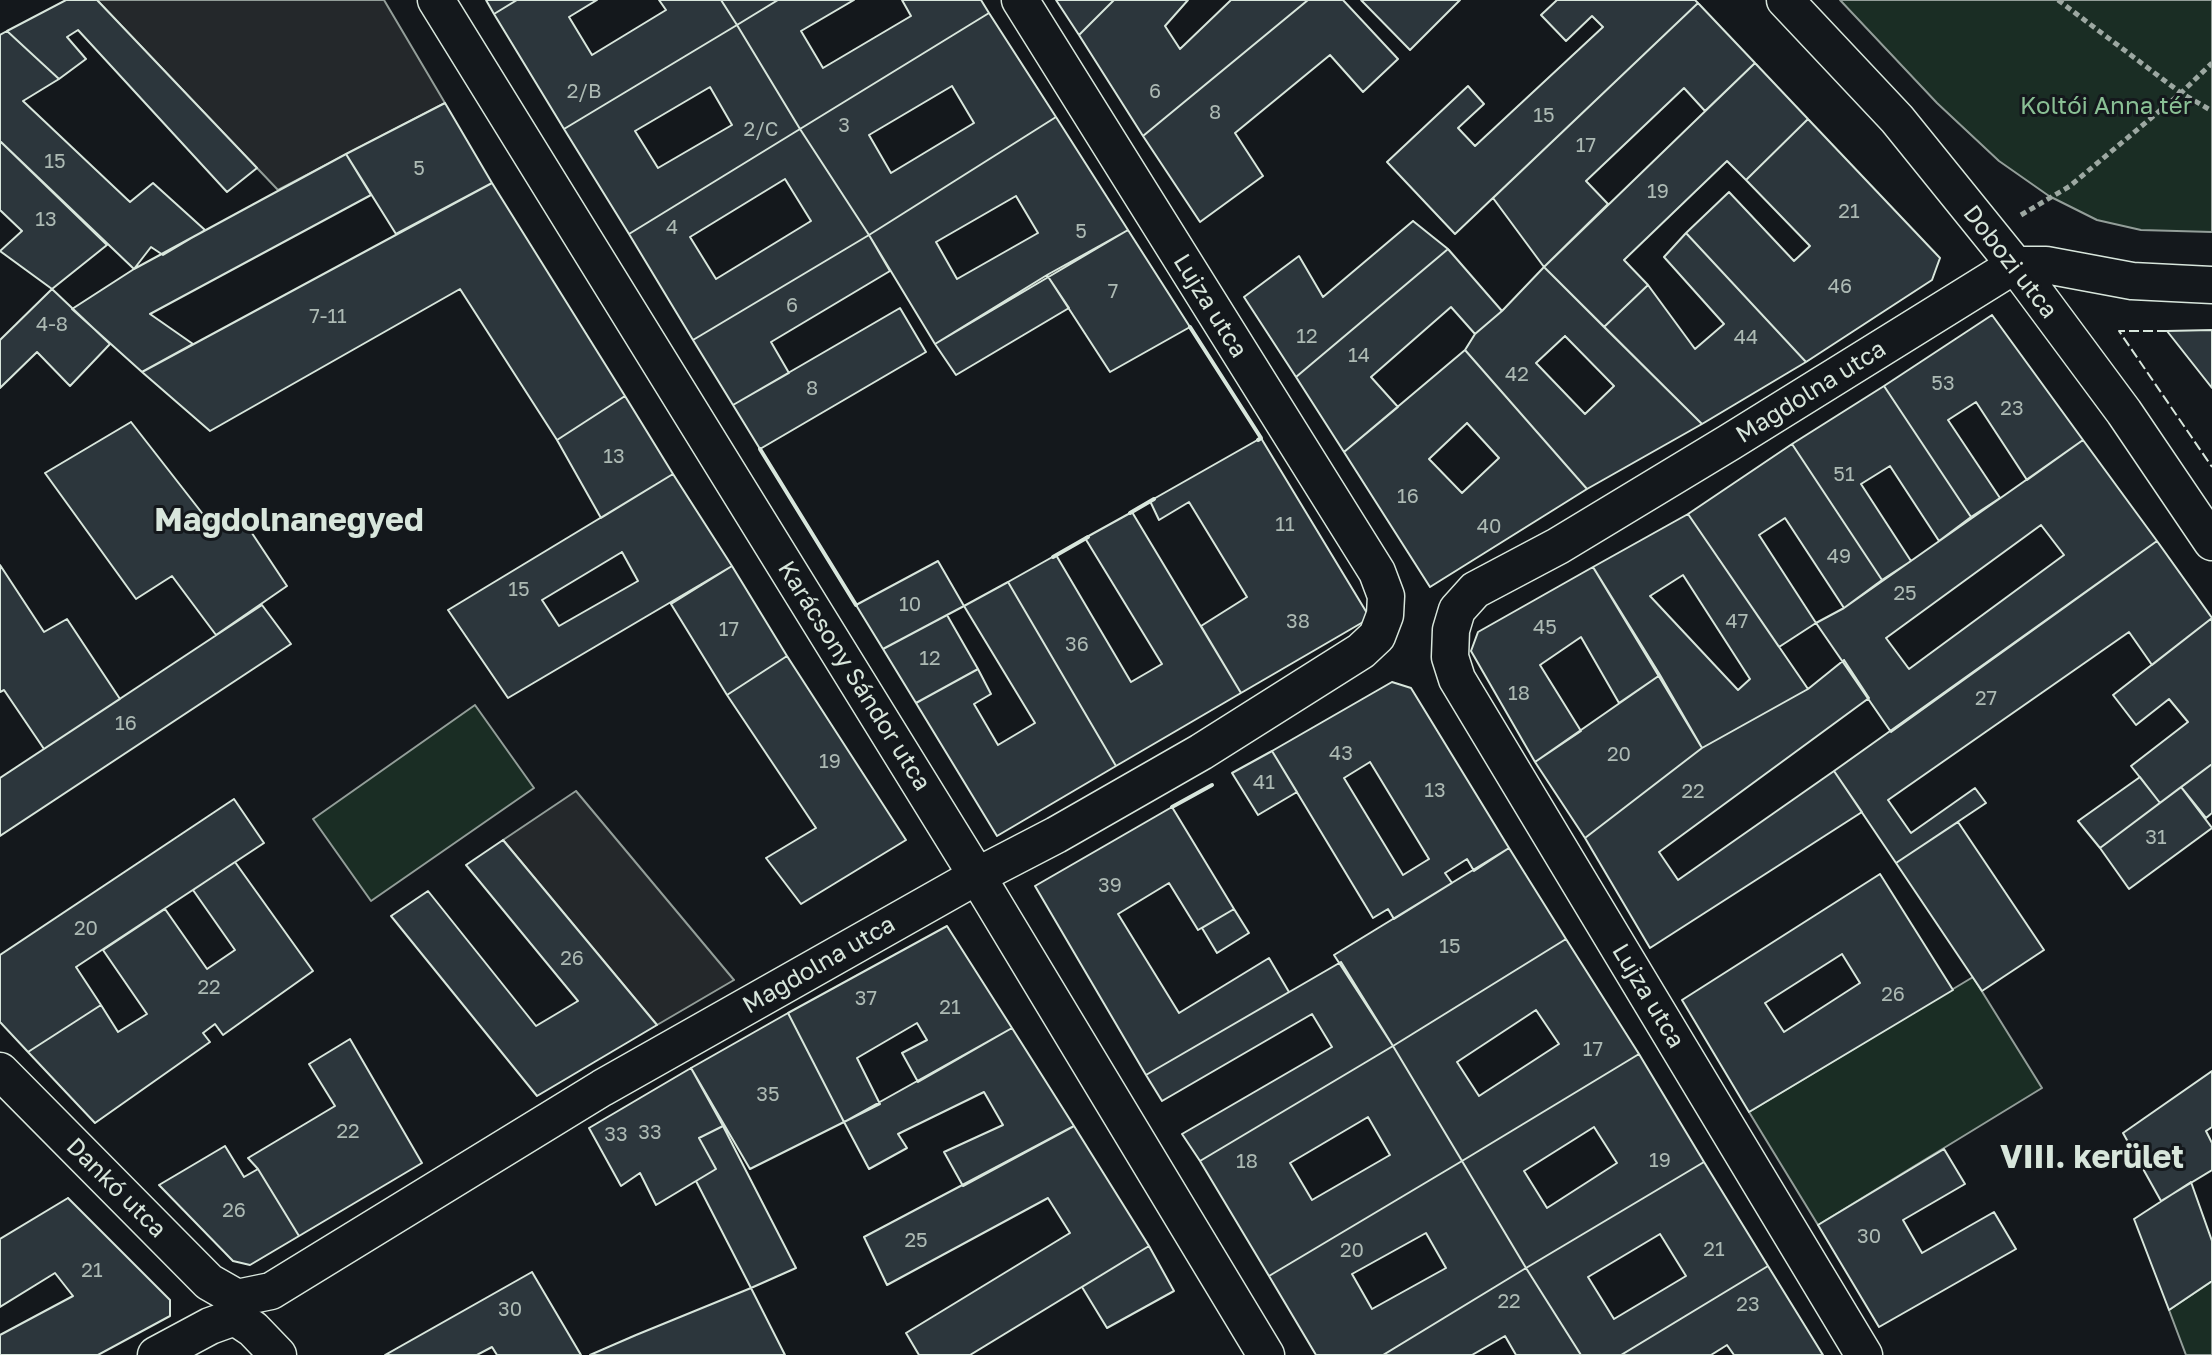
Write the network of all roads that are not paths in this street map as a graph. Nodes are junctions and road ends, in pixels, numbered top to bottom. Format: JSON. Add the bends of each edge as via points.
{"nodes":[{"id":1,"x":436,"y":0,"type":"edge"},
{"id":2,"x":1020,"y":0,"type":"edge"},
{"id":3,"x":1785,"y":0,"type":"edge"},
{"id":4,"x":2015,"y":265,"type":"junction"},
{"id":5,"x":2212,"y":285,"type":"edge"},
{"id":6,"x":2212,"y":542,"type":"edge"},
{"id":7,"x":1385,"y":615,"type":"joint"},
{"id":8,"x":1451,"y":630,"type":"joint"},
{"id":9,"x":977,"y":876,"type":"junction"},
{"id":10,"x":0,"y":1071,"type":"edge"},
{"id":11,"x":236,"y":1307,"type":"junction"},
{"id":12,"x":156,"y":1355,"type":"edge"},
{"id":13,"x":278,"y":1355,"type":"edge"},
{"id":14,"x":1266,"y":1355,"type":"edge"},
{"id":15,"x":1864,"y":1355,"type":"edge"}],
"edges":[{"from":1,"to":9,"type":"street","name":"Karácsony Sándor utca"},
{"from":2,"to":7,"type":"street","name":"Lujza utca","via":[[1377,572],[1386,596]]},
{"from":3,"to":4,"type":"street","name":"Dobozi utca","via":[[1897,119]]},
{"from":4,"to":5,"type":"street","via":[[2046,265],[2132,281]]},
{"from":4,"to":6,"type":"street","name":"Dobozi utca"},
{"from":4,"to":8,"type":"street","name":"Magdolna utca","via":[[1638,498],[1475,590],[1457,610]]},
{"from":7,"to":9,"type":"street","name":"Magdolna utca","via":[[1377,636],[1361,651],[1201,752]]},
{"from":8,"to":15,"type":"street","name":"Lujza utca","via":[[1450,657],[1457,679]]},
{"from":9,"to":11,"type":"street","name":"Magdolna utca","via":[[602,1088],[271,1291]]},
{"from":9,"to":14,"type":"street","name":"Karácsony Sándor utca"},
{"from":10,"to":11,"type":"street","name":"Dankó utca"},
{"from":11,"to":12,"type":"street","name":"Magdolna utca"},
{"from":11,"to":13,"type":"street","name":"Dankó utca"}]}
